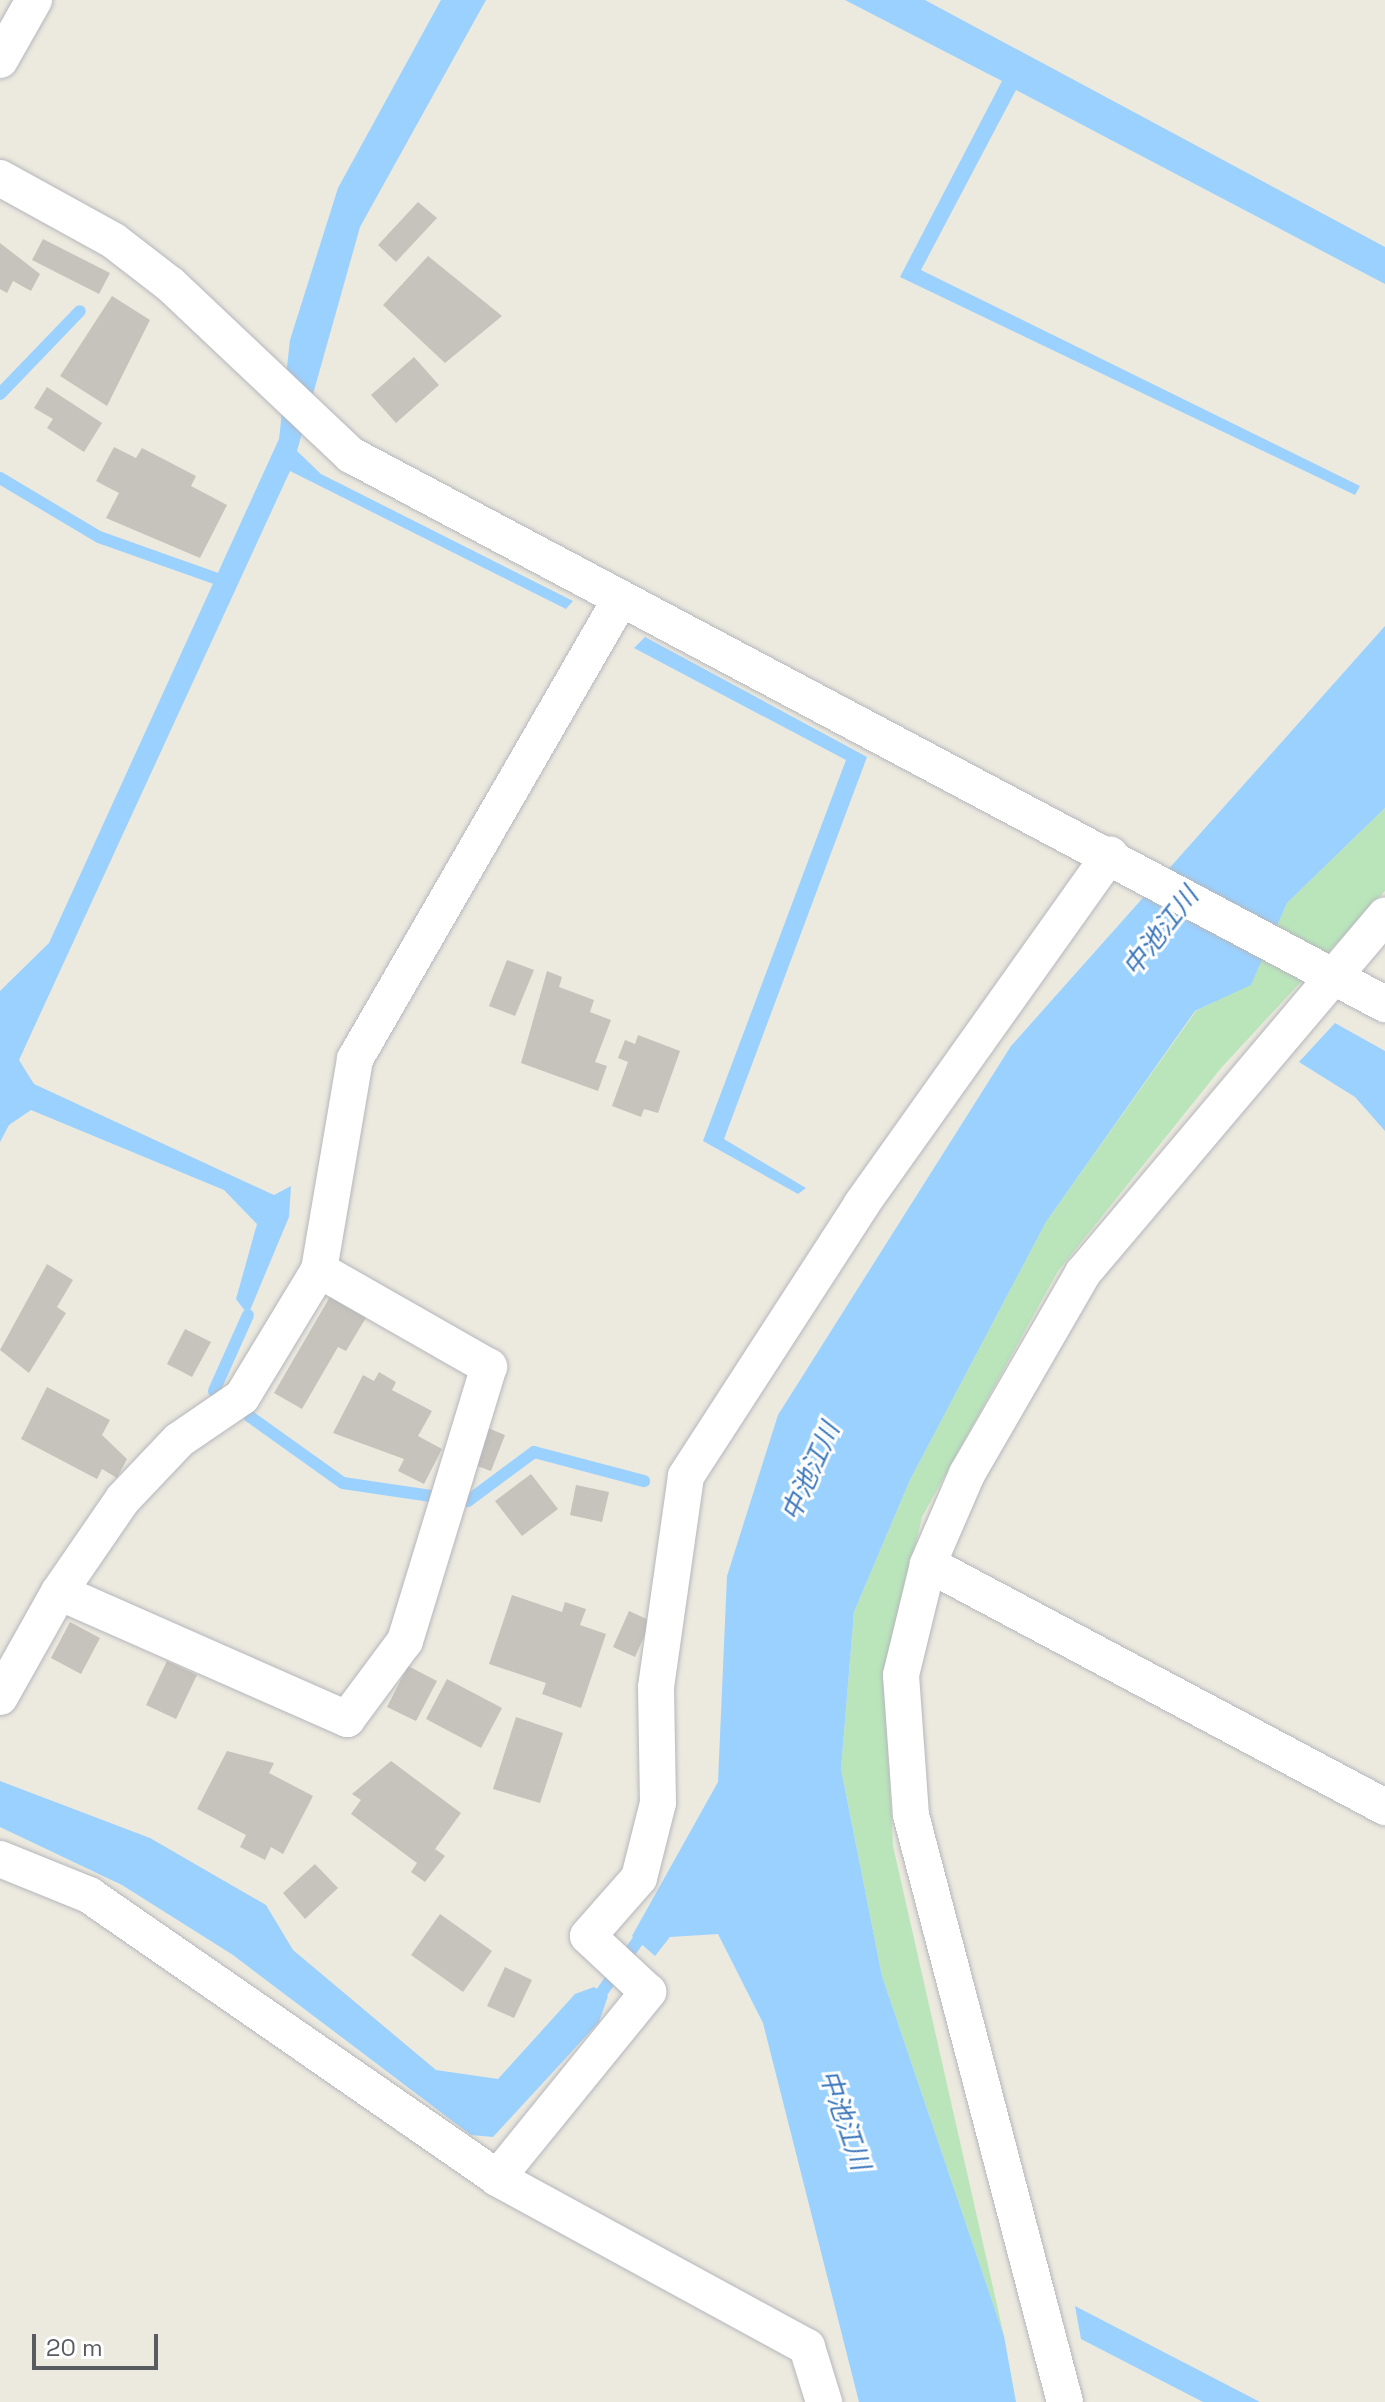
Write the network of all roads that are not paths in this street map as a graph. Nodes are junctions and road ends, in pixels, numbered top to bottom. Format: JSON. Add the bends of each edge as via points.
{"nodes":[{"id":1,"x":34,"y":0,"type":"edge"},
{"id":2,"x":0,"y":60,"type":"edge"},
{"id":3,"x":0,"y":178,"type":"edge"},
{"id":4,"x":621,"y":598,"type":"junction"},
{"id":5,"x":1118,"y":860,"type":"junction"},
{"id":6,"x":1385,"y":915,"type":"edge"},
{"id":7,"x":1323,"y":970,"type":"junction"},
{"id":8,"x":1385,"y":1004,"type":"edge"},
{"id":9,"x":319,"y":1270,"type":"junction"},
{"id":10,"x":928,"y":1564,"type":"junction"},
{"id":11,"x":59,"y":1592,"type":"junction"},
{"id":12,"x":0,"y":1697,"type":"edge"},
{"id":13,"x":1385,"y":1807,"type":"edge"},
{"id":14,"x":0,"y":1859,"type":"edge"},
{"id":15,"x":497,"y":2178,"type":"junction"},
{"id":16,"x":824,"y":2402,"type":"edge"},
{"id":17,"x":1065,"y":2402,"type":"edge"}],
"edges":[{"from":1,"to":2,"type":"street"},
{"from":3,"to":4,"type":"street","via":[[114,241],[171,285],[351,455]]},
{"from":4,"to":5,"type":"street"},
{"from":4,"to":9,"type":"street","via":[[355,1059]]},
{"from":5,"to":7,"type":"street"},
{"from":5,"to":15,"type":"street","via":[[861,1205],[686,1476],[656,1687],[658,1803],[639,1878],[588,1936],[648,1992]]},
{"from":6,"to":7,"type":"street"},
{"from":7,"to":8,"type":"street"},
{"from":7,"to":10,"type":"street","via":[[1083,1273],[967,1474]]},
{"from":9,"to":11,"type":"street","via":[[242,1397],[179,1440],[123,1499]]},
{"from":9,"to":11,"type":"street","via":[[489,1367],[405,1641],[347,1719]]},
{"from":10,"to":13,"type":"street"},
{"from":10,"to":17,"type":"street","via":[[901,1675],[911,1815]]},
{"from":11,"to":12,"type":"street"},
{"from":14,"to":15,"type":"street","via":[[89,1895]]},
{"from":15,"to":16,"type":"street","via":[[807,2347]]}]}
